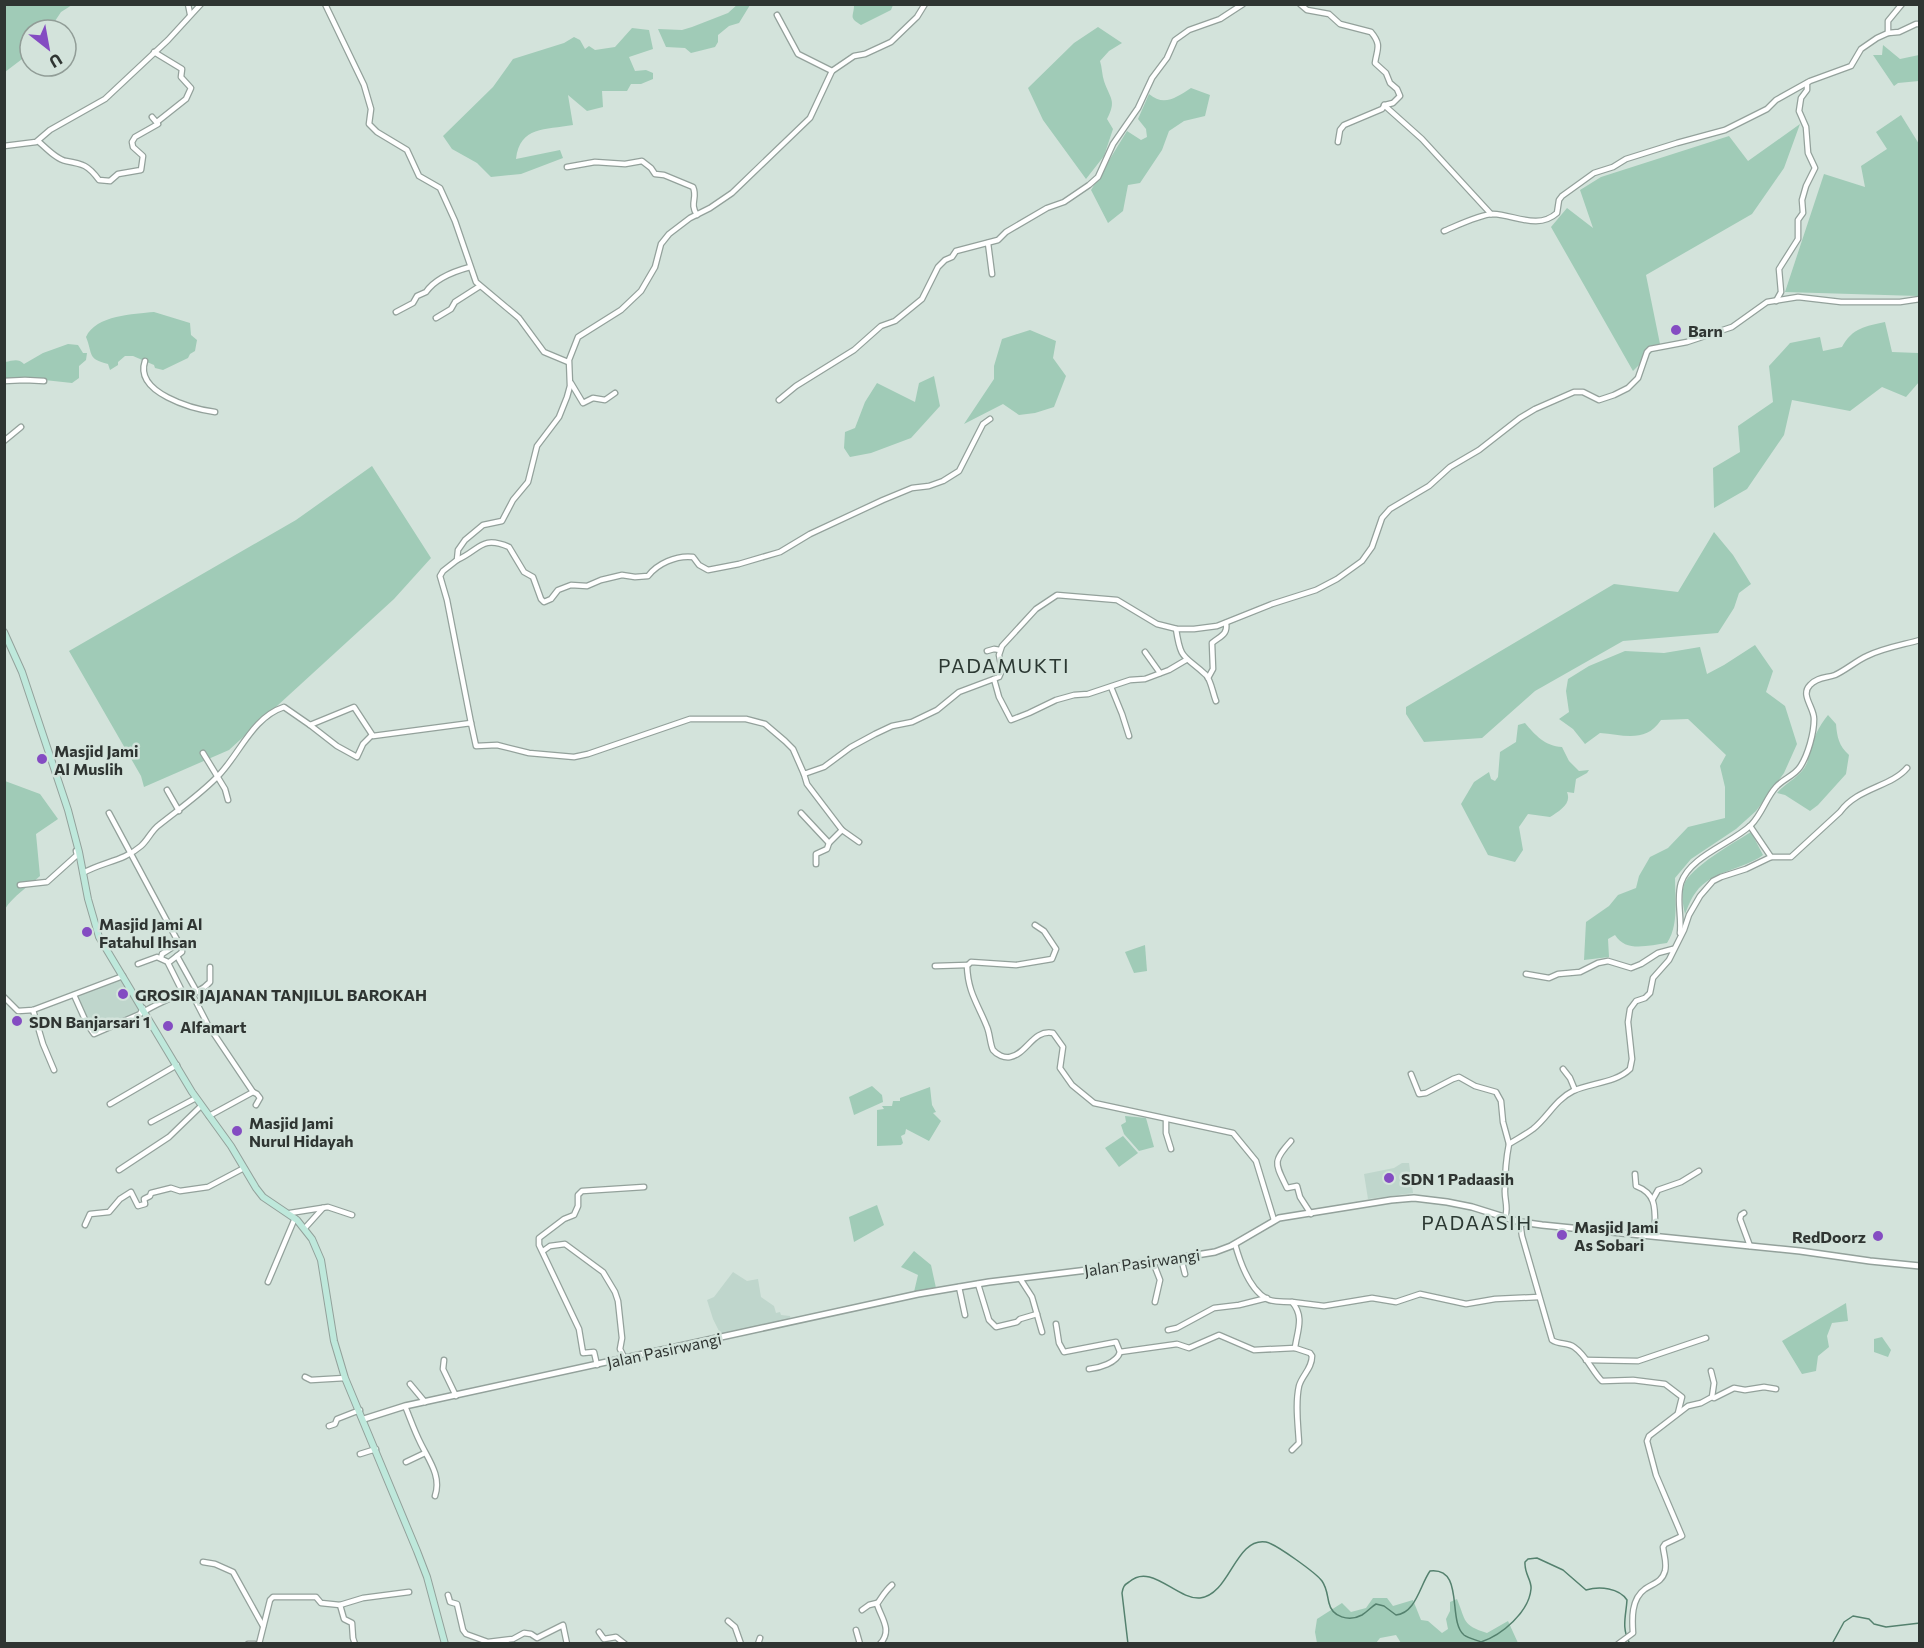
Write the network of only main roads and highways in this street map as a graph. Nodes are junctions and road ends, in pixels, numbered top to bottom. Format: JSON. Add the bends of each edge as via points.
{"nodes":[{"id":1,"x":4,"y":632,"type":"edge"},
{"id":2,"x":445,"y":1644,"type":"edge"}],
"edges":[{"from":1,"to":2,"type":"main road","via":[[36,710],[78,846],[97,933],[201,1106],[261,1195],[292,1216],[312,1239],[321,1260],[334,1341],[345,1378],[427,1577]]}]}
